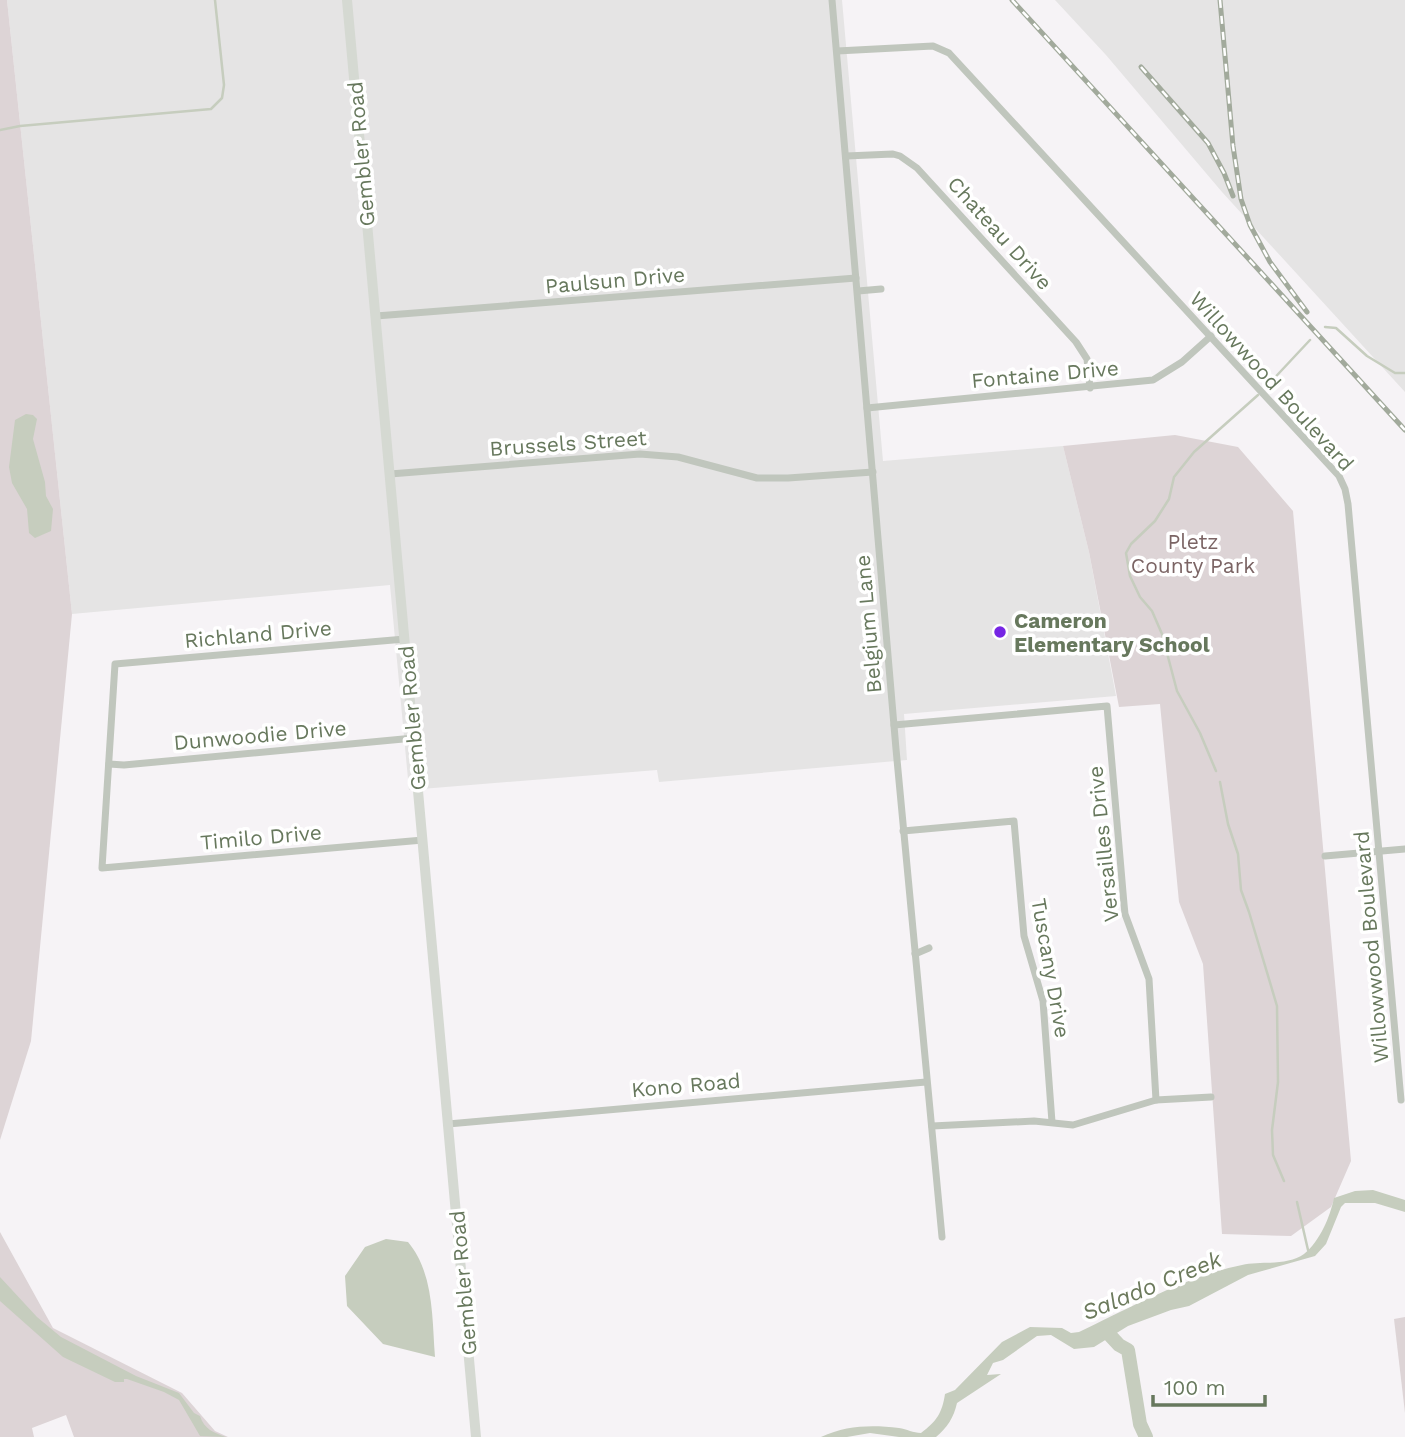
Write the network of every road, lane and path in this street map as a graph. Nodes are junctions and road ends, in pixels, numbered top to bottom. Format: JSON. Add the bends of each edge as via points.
{"nodes":[{"id":1,"x":347,"y":0,"type":"edge"},
{"id":2,"x":832,"y":0,"type":"edge"},
{"id":3,"x":837,"y":51,"type":"junction"},
{"id":4,"x":846,"y":156,"type":"junction"},
{"id":5,"x":856,"y":278,"type":"junction"},
{"id":6,"x":881,"y":289,"type":"dead end"},
{"id":7,"x":858,"y":291,"type":"junction"},
{"id":8,"x":376,"y":316,"type":"junction"},
{"id":9,"x":1211,"y":336,"type":"junction"},
{"id":10,"x":1090,"y":388,"type":"junction"},
{"id":11,"x":867,"y":408,"type":"junction"},
{"id":12,"x":873,"y":472,"type":"junction"},
{"id":13,"x":390,"y":474,"type":"junction"},
{"id":14,"x":405,"y":639,"type":"junction"},
{"id":15,"x":894,"y":726,"type":"junction"},
{"id":16,"x":414,"y":738,"type":"junction"},
{"id":17,"x":109,"y":764,"type":"junction"},
{"id":18,"x":903,"y":831,"type":"junction"},
{"id":19,"x":423,"y":840,"type":"junction"},
{"id":20,"x":1405,"y":849,"type":"edge"},
{"id":21,"x":1380,"y":851,"type":"junction"},
{"id":22,"x":1325,"y":856,"type":"dead end"},
{"id":23,"x":929,"y":948,"type":"dead end"},
{"id":24,"x":915,"y":954,"type":"junction"},
{"id":25,"x":1401,"y":1042,"type":"edge"},
{"id":26,"x":926,"y":1082,"type":"junction"},
{"id":27,"x":1211,"y":1097,"type":"dead end"},
{"id":28,"x":1401,"y":1100,"type":"dead end"},
{"id":29,"x":1156,"y":1101,"type":"junction"},
{"id":30,"x":1052,"y":1122,"type":"junction"},
{"id":31,"x":448,"y":1124,"type":"junction"},
{"id":32,"x":932,"y":1126,"type":"junction"},
{"id":33,"x":942,"y":1237,"type":"dead end"},
{"id":34,"x":476,"y":1437,"type":"edge"}],
"edges":[{"from":1,"to":8,"type":"main road","name":"Gembler Road"},
{"from":2,"to":3,"type":"street","name":"Belgium Lane"},
{"from":3,"to":4,"type":"street","name":"Belgium Lane"},
{"from":3,"to":9,"type":"street","name":"Willowwood Boulevard","via":[[933,46],[949,53]]},
{"from":4,"to":5,"type":"street","name":"Belgium Lane"},
{"from":4,"to":10,"type":"street","name":"Chateau Drive","via":[[893,154],[910,161],[1076,341],[1087,359]]},
{"from":5,"to":7,"type":"street","name":"Belgium Lane"},
{"from":5,"to":8,"type":"street","name":"Paulsun Drive"},
{"from":6,"to":7,"type":"street"},
{"from":7,"to":11,"type":"street","name":"Belgium Lane"},
{"from":8,"to":13,"type":"main road","name":"Gembler Road"},
{"from":9,"to":10,"type":"street","name":"Fontaine Drive","via":[[1161,377]]},
{"from":9,"to":21,"type":"street","name":"Willowwood Boulevard","via":[[1339,476],[1345,489]]},
{"from":10,"to":11,"type":"street","name":"Fontaine Drive"},
{"from":11,"to":12,"type":"street","name":"Belgium Lane"},
{"from":12,"to":13,"type":"street","name":"Brussels Street","via":[[757,478],[678,457],[640,454]]},
{"from":12,"to":15,"type":"street","name":"Belgium Lane"},
{"from":13,"to":14,"type":"main road","name":"Gembler Road"},
{"from":14,"to":16,"type":"main road","name":"Gembler Road"},
{"from":14,"to":17,"type":"street","name":"Richland Drive","via":[[115,664]]},
{"from":15,"to":18,"type":"street","name":"Belgium Lane"},
{"from":15,"to":29,"type":"street","name":"Versailles Drive","via":[[1107,706],[1125,914],[1149,979]]},
{"from":16,"to":17,"type":"street","name":"Dunwoodie Drive"},
{"from":16,"to":19,"type":"main road","name":"Gembler Road"},
{"from":17,"to":19,"type":"street","name":"Timilo Drive","via":[[102,868]]},
{"from":18,"to":24,"type":"street","name":"Belgium Lane"},
{"from":18,"to":30,"type":"street","name":"Tuscany Drive","via":[[1014,821],[1024,936],[1043,1001]]},
{"from":19,"to":31,"type":"main road","name":"Gembler Road"},
{"from":20,"to":21,"type":"street"},
{"from":21,"to":22,"type":"street"},
{"from":21,"to":25,"type":"street","name":"Willowwood Boulevard"},
{"from":23,"to":24,"type":"street"},
{"from":24,"to":26,"type":"street","name":"Belgium Lane"},
{"from":25,"to":28,"type":"street","name":"Willowwood Boulevard"},
{"from":26,"to":31,"type":"street","name":"Kono Road"},
{"from":26,"to":32,"type":"street","name":"Belgium Lane"},
{"from":27,"to":29,"type":"street"},
{"from":29,"to":30,"type":"street","via":[[1084,1123]]},
{"from":30,"to":32,"type":"street"},
{"from":31,"to":34,"type":"main road","name":"Gembler Road"},
{"from":32,"to":33,"type":"street","name":"Belgium Lane"}]}
